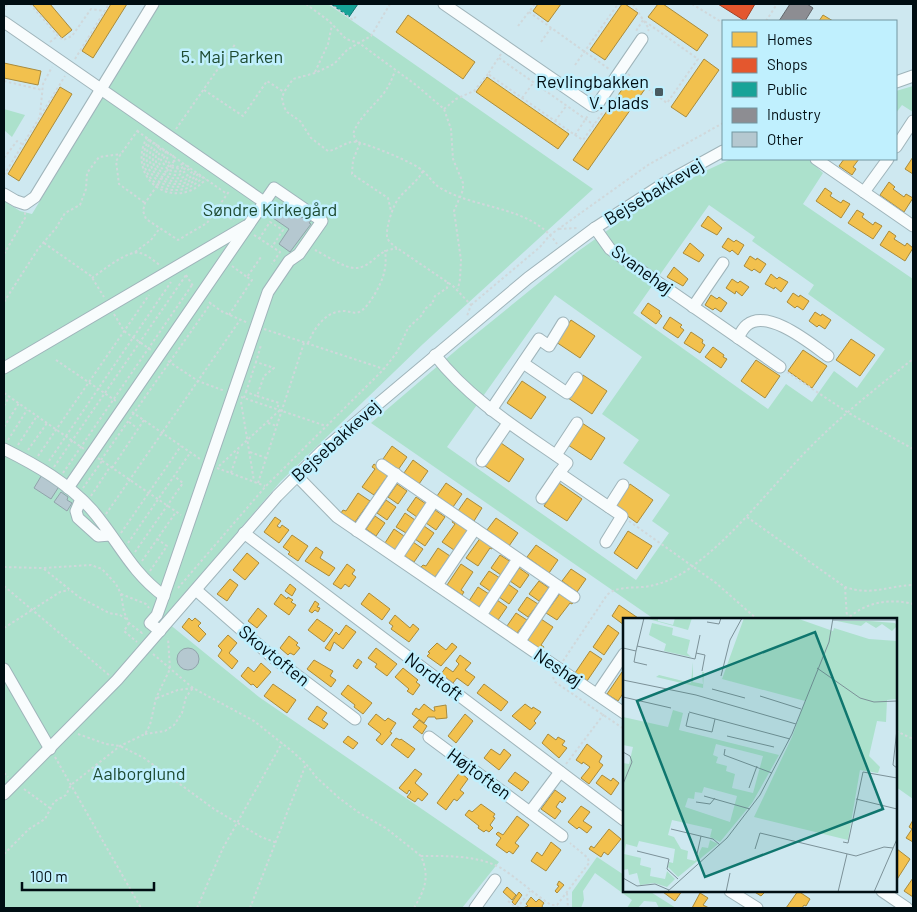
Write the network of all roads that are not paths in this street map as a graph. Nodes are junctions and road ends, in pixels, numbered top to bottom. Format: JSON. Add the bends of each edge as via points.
{"nodes":[{"id":1,"x":153,"y":4,"type":"edge"},
{"id":2,"x":444,"y":4,"type":"edge"},
{"id":3,"x":4,"y":22,"type":"edge"},
{"id":4,"x":642,"y":40,"type":"road end"},
{"id":5,"x":913,"y":76,"type":"edge"},
{"id":6,"x":897,"y":82,"type":"edge"},
{"id":7,"x":102,"y":89,"type":"junction"},
{"id":8,"x":913,"y":121,"type":"edge"},
{"id":9,"x":897,"y":145,"type":"edge"},
{"id":10,"x":722,"y":152,"type":"edge"},
{"id":11,"x":817,"y":160,"type":"edge"},
{"id":12,"x":887,"y":160,"type":"edge"},
{"id":13,"x":864,"y":192,"type":"junction"},
{"id":14,"x":4,"y":194,"type":"edge"},
{"id":15,"x":264,"y":202,"type":"junction"},
{"id":16,"x":913,"y":226,"type":"edge"},
{"id":17,"x":595,"y":228,"type":"junction"},
{"id":18,"x":242,"y":231,"type":"junction"},
{"id":19,"x":723,"y":263,"type":"dead end"},
{"id":20,"x":693,"y":307,"type":"junction"},
{"id":21,"x":564,"y":323,"type":"dead end"},
{"id":22,"x":738,"y":338,"type":"junction"},
{"id":23,"x":435,"y":355,"type":"junction"},
{"id":24,"x":828,"y":356,"type":"dead end"},
{"id":25,"x":522,"y":362,"type":"junction"},
{"id":26,"x":780,"y":367,"type":"road end"},
{"id":27,"x":4,"y":368,"type":"edge"},
{"id":28,"x":577,"y":378,"type":"dead end"},
{"id":29,"x":490,"y":410,"type":"junction"},
{"id":30,"x":508,"y":423,"type":"junction"},
{"id":31,"x":577,"y":423,"type":"dead end"},
{"id":32,"x":556,"y":455,"type":"junction"},
{"id":33,"x":482,"y":461,"type":"dead end"},
{"id":34,"x":28,"y":462,"type":"edge"},
{"id":35,"x":382,"y":465,"type":"dead end"},
{"id":36,"x":559,"y":473,"type":"junction"},
{"id":37,"x":396,"y":474,"type":"junction"},
{"id":38,"x":297,"y":476,"type":"junction"},
{"id":39,"x":624,"y":486,"type":"dead end"},
{"id":40,"x":68,"y":488,"type":"junction"},
{"id":41,"x":542,"y":498,"type":"dead end"},
{"id":42,"x":81,"y":500,"type":"junction"},
{"id":43,"x":434,"y":501,"type":"junction"},
{"id":44,"x":609,"y":507,"type":"junction"},
{"id":45,"x":475,"y":529,"type":"junction"},
{"id":46,"x":358,"y":531,"type":"junction"},
{"id":47,"x":244,"y":533,"type":"junction"},
{"id":48,"x":113,"y":539,"type":"junction"},
{"id":49,"x":606,"y":542,"type":"dead end"},
{"id":50,"x":397,"y":557,"type":"junction"},
{"id":51,"x":518,"y":559,"type":"junction"},
{"id":52,"x":437,"y":586,"type":"junction"},
{"id":53,"x":557,"y":586,"type":"junction"},
{"id":54,"x":196,"y":590,"type":"junction"},
{"id":55,"x":165,"y":591,"type":"junction"},
{"id":56,"x":574,"y":597,"type":"dead end"},
{"id":57,"x":481,"y":615,"type":"junction"},
{"id":58,"x":163,"y":628,"type":"junction"},
{"id":59,"x":520,"y":642,"type":"junction"},
{"id":60,"x":623,"y":655,"type":"edge"},
{"id":61,"x":4,"y":670,"type":"edge"},
{"id":62,"x":597,"y":694,"type":"junction"},
{"id":63,"x":623,"y":712,"type":"edge"},
{"id":64,"x":355,"y":719,"type":"dead end"},
{"id":65,"x":429,"y":737,"type":"dead end"},
{"id":66,"x":50,"y":749,"type":"junction"},
{"id":67,"x":560,"y":772,"type":"junction"},
{"id":68,"x":4,"y":794,"type":"edge"},
{"id":69,"x":530,"y":812,"type":"junction"},
{"id":70,"x":623,"y":819,"type":"edge"},
{"id":71,"x":562,"y":836,"type":"road end"},
{"id":72,"x":495,"y":880,"type":"dead end"},
{"id":73,"x":732,"y":892,"type":"edge"},
{"id":74,"x":883,"y":892,"type":"edge"},
{"id":75,"x":475,"y":908,"type":"edge"},
{"id":76,"x":757,"y":908,"type":"edge"},
{"id":77,"x":907,"y":908,"type":"edge"}],
"edges":[{"from":1,"to":7,"type":"street"},
{"from":2,"to":4,"type":"street","via":[[594,106]]},
{"from":3,"to":7,"type":"street"},
{"from":5,"to":6,"type":"street"},
{"from":7,"to":14,"type":"street","via":[[35,197],[26,204]]},
{"from":7,"to":15,"type":"street"},
{"from":8,"to":9,"type":"street"},
{"from":10,"to":17,"type":"street","name":"Bejsebakkevej","via":[[663,184]]},
{"from":11,"to":13,"type":"street"},
{"from":12,"to":13,"type":"street"},
{"from":13,"to":16,"type":"street"},
{"from":15,"to":18,"type":"street"},
{"from":15,"to":55,"type":"street","via":[[274,188],[322,222],[299,254],[289,260],[268,292]]},
{"from":17,"to":20,"type":"street","name":"Svanehøj","via":[[610,249]]},
{"from":17,"to":23,"type":"street","name":"Bejsebakkevej"},
{"from":18,"to":27,"type":"street","via":[[183,270],[169,271]]},
{"from":18,"to":40,"type":"street"},
{"from":19,"to":20,"type":"street"},
{"from":20,"to":22,"type":"street","name":"Svanehøj"},
{"from":21,"to":25,"type":"street","via":[[549,346],[539,339]]},
{"from":22,"to":24,"type":"street","via":[[747,324],[768,321],[787,328]]},
{"from":22,"to":26,"type":"street","name":"Svanehøj"},
{"from":23,"to":29,"type":"street","via":[[458,382]]},
{"from":23,"to":38,"type":"street","name":"Bejsebakkevej"},
{"from":25,"to":28,"type":"street","via":[[567,393]]},
{"from":25,"to":29,"type":"street"},
{"from":29,"to":30,"type":"street"},
{"from":30,"to":32,"type":"street"},
{"from":30,"to":33,"type":"street"},
{"from":31,"to":32,"type":"street"},
{"from":32,"to":36,"type":"street","via":[[567,463]]},
{"from":34,"to":40,"type":"street"},
{"from":35,"to":37,"type":"street"},
{"from":36,"to":41,"type":"street"},
{"from":36,"to":44,"type":"street"},
{"from":37,"to":43,"type":"street"},
{"from":37,"to":46,"type":"street"},
{"from":38,"to":46,"type":"street","name":"Neshøj","via":[[329,510]]},
{"from":38,"to":47,"type":"street","name":"Bejsebakkevej"},
{"from":39,"to":44,"type":"street"},
{"from":40,"to":42,"type":"street"},
{"from":42,"to":48,"type":"street"},
{"from":42,"to":48,"type":"street","via":[[76,511],[78,518],[98,536]]},
{"from":43,"to":45,"type":"street"},
{"from":43,"to":50,"type":"street"},
{"from":44,"to":49,"type":"street","via":[[622,516]]},
{"from":45,"to":51,"type":"street"},
{"from":45,"to":52,"type":"street"},
{"from":46,"to":50,"type":"street","name":"Neshøj"},
{"from":47,"to":54,"type":"street","name":"Bejsebakkevej"},
{"from":47,"to":67,"type":"street","name":"Nordtoft"},
{"from":48,"to":55,"type":"street","via":[[144,579]]},
{"from":50,"to":52,"type":"street","name":"Neshøj"},
{"from":51,"to":53,"type":"street"},
{"from":51,"to":57,"type":"street"},
{"from":52,"to":57,"type":"street","name":"Neshøj"},
{"from":53,"to":56,"type":"street"},
{"from":53,"to":59,"type":"street","name":"Neshøj"},
{"from":54,"to":58,"type":"street","name":"Bejsebakkevej"},
{"from":54,"to":64,"type":"street","name":"Skovtoften","via":[[270,655]]},
{"from":55,"to":58,"type":"street","via":[[150,623]]},
{"from":57,"to":59,"type":"street","name":"Neshøj"},
{"from":58,"to":66,"type":"street","name":"Bejsebakkevej"},
{"from":59,"to":62,"type":"street","name":"Neshøj"},
{"from":60,"to":62,"type":"street","name":"Neshøj"},
{"from":61,"to":66,"type":"street"},
{"from":62,"to":63,"type":"street","name":"Neshøj"},
{"from":65,"to":69,"type":"street","name":"Højtoften"},
{"from":66,"to":68,"type":"street","name":"Bejsebakkevej"},
{"from":67,"to":69,"type":"street"},
{"from":67,"to":70,"type":"street","name":"Nordtoft"},
{"from":69,"to":71,"type":"street","name":"Højtoften"},
{"from":72,"to":75,"type":"street"},
{"from":73,"to":76,"type":"street"},
{"from":74,"to":77,"type":"street"}]}
